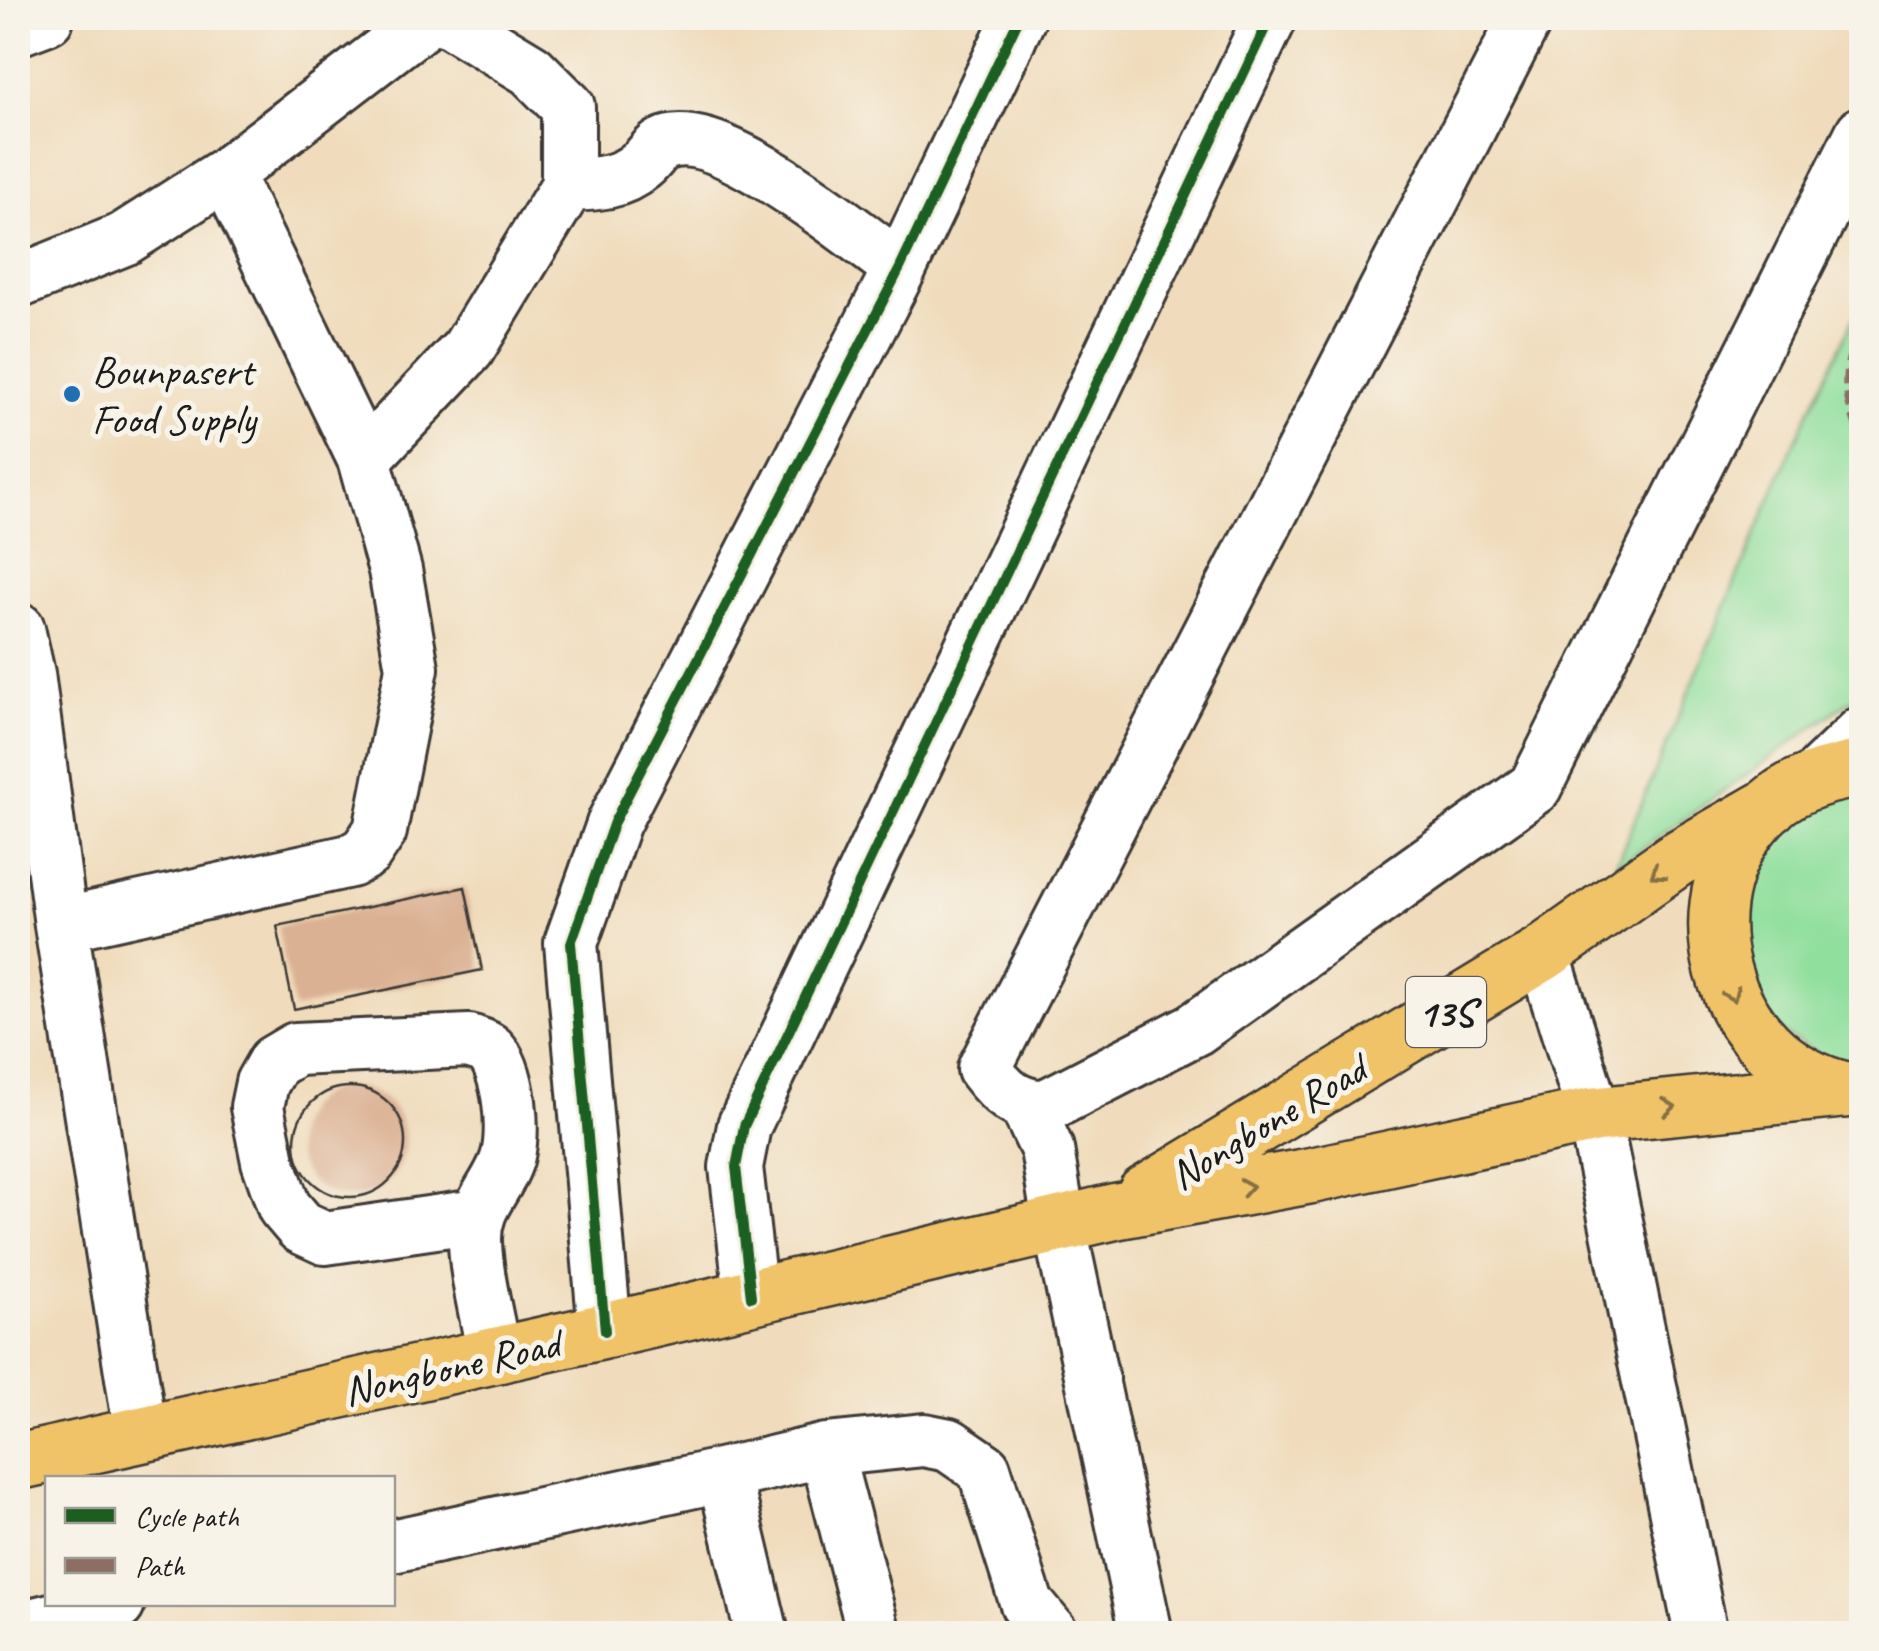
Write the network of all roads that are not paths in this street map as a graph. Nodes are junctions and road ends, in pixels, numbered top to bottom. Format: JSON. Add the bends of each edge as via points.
{"nodes":[{"id":1,"x":47,"y":18,"type":"edge"},
{"id":2,"x":429,"y":18,"type":"edge"},
{"id":3,"x":445,"y":18,"type":"edge"},
{"id":4,"x":1020,"y":18,"type":"edge"},
{"id":5,"x":1270,"y":18,"type":"edge"},
{"id":6,"x":1526,"y":18,"type":"edge"},
{"id":7,"x":18,"y":29,"type":"edge"},
{"id":8,"x":1862,"y":134,"type":"edge"},
{"id":9,"x":226,"y":174,"type":"junction"},
{"id":10,"x":568,"y":185,"type":"junction"},
{"id":11,"x":900,"y":268,"type":"junction"},
{"id":12,"x":18,"y":282,"type":"edge"},
{"id":13,"x":364,"y":458,"type":"junction"},
{"id":14,"x":21,"y":661,"type":"edge"},
{"id":15,"x":1862,"y":733,"type":"edge"},
{"id":16,"x":1839,"y":773,"type":"edge"},
{"id":17,"x":1771,"y":805,"type":"junction"},
{"id":18,"x":61,"y":925,"type":"junction"},
{"id":19,"x":1544,"y":954,"type":"junction"},
{"id":20,"x":1852,"y":1089,"type":"edge"},
{"id":21,"x":1028,"y":1107,"type":"junction"},
{"id":22,"x":1594,"y":1115,"type":"junction"},
{"id":23,"x":1117,"y":1211,"type":"junction"},
{"id":24,"x":477,"y":1216,"type":"junction"},
{"id":25,"x":1059,"y":1224,"type":"junction"},
{"id":26,"x":751,"y":1297,"type":"junction"},
{"id":27,"x":604,"y":1331,"type":"junction"},
{"id":28,"x":494,"y":1356,"type":"junction"},
{"id":29,"x":142,"y":1435,"type":"junction"},
{"id":30,"x":826,"y":1450,"type":"junction"},
{"id":31,"x":18,"y":1462,"type":"edge"},
{"id":32,"x":724,"y":1475,"type":"junction"},
{"id":33,"x":395,"y":1545,"type":"edge"},
{"id":34,"x":110,"y":1606,"type":"edge"},
{"id":35,"x":18,"y":1628,"type":"edge"},
{"id":36,"x":762,"y":1634,"type":"edge"},
{"id":37,"x":874,"y":1634,"type":"edge"},
{"id":38,"x":1052,"y":1634,"type":"edge"},
{"id":39,"x":1146,"y":1634,"type":"edge"},
{"id":40,"x":1701,"y":1634,"type":"edge"}],
"edges":[{"from":1,"to":7,"type":"street"},
{"from":2,"to":9,"type":"street"},
{"from":3,"to":10,"type":"street","via":[[531,70],[568,107]]},
{"from":4,"to":11,"type":"street"},
{"from":5,"to":26,"type":"street","via":[[744,1126],[736,1167]]},
{"from":6,"to":21,"type":"street","via":[[984,1069],[1002,1092]]},
{"from":8,"to":21,"type":"street","via":[[1535,786],[1195,1029],[1046,1106]]},
{"from":9,"to":12,"type":"street","via":[[124,239]]},
{"from":9,"to":13,"type":"street"},
{"from":10,"to":11,"type":"street","via":[[606,184],[638,169],[663,144],[696,142],[731,152]]},
{"from":10,"to":13,"type":"street","via":[[468,349]]},
{"from":11,"to":27,"type":"street","via":[[614,822],[571,943]]},
{"from":13,"to":18,"type":"street","via":[[412,668],[380,831],[350,861]]},
{"from":14,"to":18,"type":"street"},
{"from":15,"to":16,"type":"street","name":"Nongbone Road"},
{"from":16,"to":17,"type":"highway","name":"Nongbone Road","number":"13S"},
{"from":17,"to":19,"type":"highway","name":"Nongbone Road","number":"13S","one_way":true,"via":[[1675,860]]},
{"from":17,"to":20,"type":"highway","name":"Nongbone Road","number":"13S","one_way":true,"via":[[1741,841],[1719,888],[1718,959],[1741,1018],[1784,1062]]},
{"from":18,"to":29,"type":"street"},
{"from":19,"to":22,"type":"street"},
{"from":19,"to":23,"type":"highway","name":"Nongbone Road","number":"13S"},
{"from":22,"to":20,"type":"highway","name":"Nongbone Road","number":"13S","one_way":true},
{"from":21,"to":25,"type":"street","via":[[1047,1149]]},
{"from":23,"to":22,"type":"highway","name":"Nongbone Road","number":"13S","one_way":true},
{"from":22,"to":40,"type":"street"},
{"from":23,"to":25,"type":"highway","name":"Nongbone Road","number":"13S"},
{"from":24,"to":24,"type":"street","via":[[324,1238],[301,1227],[284,1207],[257,1107],[274,1062],[296,1049],[469,1041],[488,1047],[502,1067],[512,1140]]},
{"from":24,"to":28,"type":"street"},
{"from":25,"to":26,"type":"highway","name":"Nongbone Road","number":"13S"},
{"from":25,"to":39,"type":"street"},
{"from":26,"to":27,"type":"highway","name":"Nongbone Road","number":"13S"},
{"from":27,"to":28,"type":"highway","name":"Nongbone Road","number":"13S"},
{"from":28,"to":29,"type":"highway","name":"Nongbone Road","number":"13S"},
{"from":29,"to":31,"type":"highway","name":"Nongbone Road","number":"13S"},
{"from":30,"to":32,"type":"street"},
{"from":30,"to":37,"type":"street"},
{"from":30,"to":38,"type":"street","via":[[924,1440],[969,1456],[984,1469],[1027,1604]]},
{"from":32,"to":33,"type":"street"},
{"from":32,"to":36,"type":"street"},
{"from":34,"to":35,"type":"street"}]}
